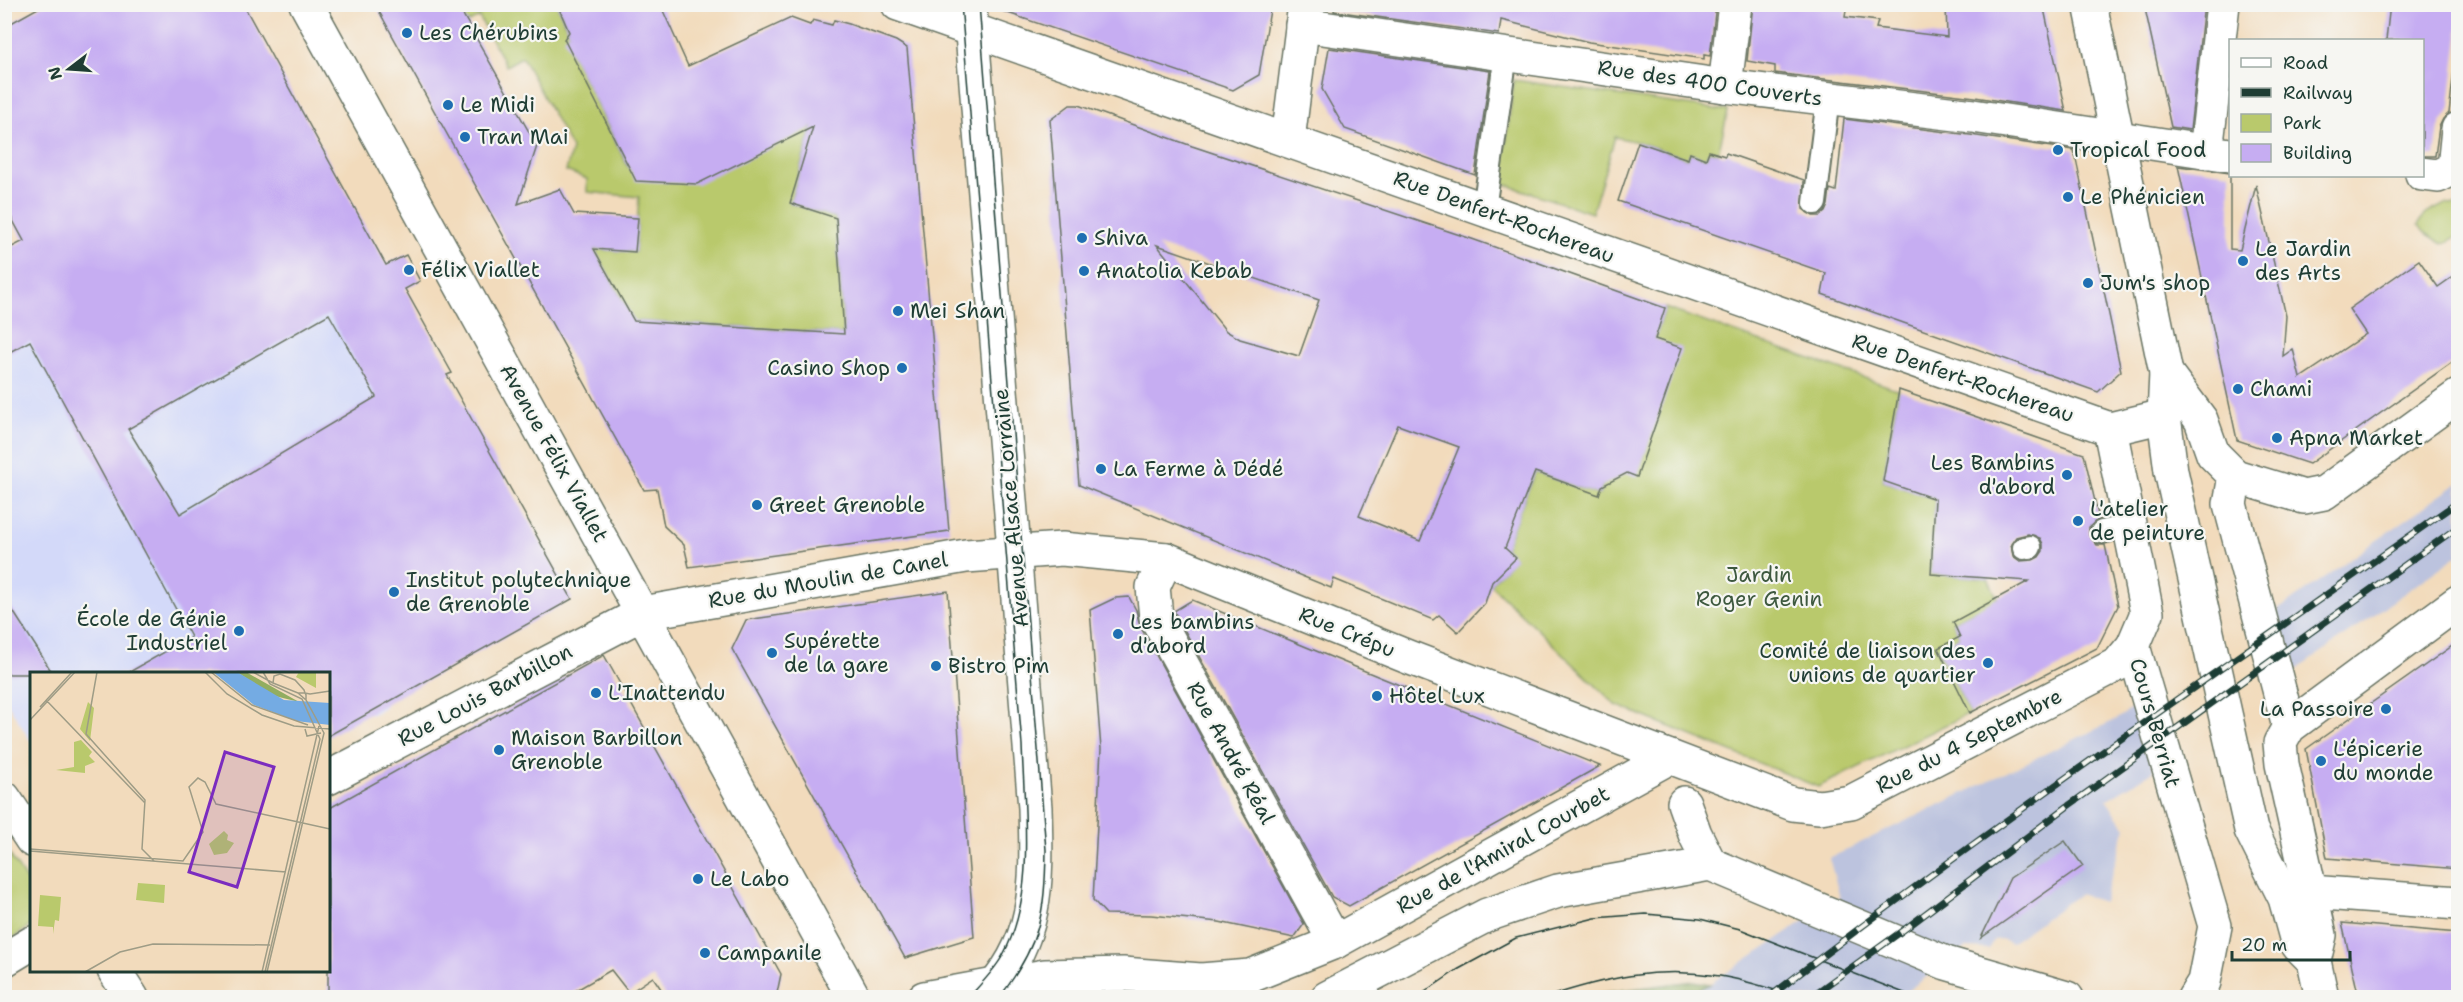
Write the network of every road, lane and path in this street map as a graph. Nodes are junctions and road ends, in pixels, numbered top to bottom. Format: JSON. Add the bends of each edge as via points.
{"nodes":[{"id":1,"x":306,"y":4,"type":"edge"},
{"id":2,"x":898,"y":4,"type":"edge"},
{"id":3,"x":1734,"y":4,"type":"edge"},
{"id":4,"x":2090,"y":4,"type":"edge"},
{"id":5,"x":2223,"y":4,"type":"edge"},
{"id":6,"x":1303,"y":15,"type":"edge"},
{"id":7,"x":971,"y":17,"type":"edge"},
{"id":8,"x":1506,"y":54,"type":"junction"},
{"id":9,"x":1725,"y":86,"type":"junction"},
{"id":10,"x":1828,"y":98,"type":"junction"},
{"id":11,"x":2458,"y":129,"type":"edge"},
{"id":12,"x":2119,"y":139,"type":"junction"},
{"id":13,"x":1288,"y":140,"type":"junction"},
{"id":14,"x":2218,"y":154,"type":"edge"},
{"id":15,"x":2424,"y":174,"type":"edge"},
{"id":16,"x":1815,"y":203,"type":"dead end"},
{"id":17,"x":1485,"y":209,"type":"junction"},
{"id":18,"x":2166,"y":373,"type":"junction"},
{"id":19,"x":2458,"y":396,"type":"edge"},
{"id":20,"x":2164,"y":416,"type":"junction"},
{"id":21,"x":2110,"y":429,"type":"junction"},
{"id":22,"x":2235,"y":476,"type":"junction"},
{"id":23,"x":1014,"y":553,"type":"junction"},
{"id":24,"x":1166,"y":559,"type":"junction"},
{"id":25,"x":2458,"y":603,"type":"edge"},
{"id":26,"x":643,"y":613,"type":"junction"},
{"id":27,"x":2133,"y":646,"type":"junction"},
{"id":28,"x":2284,"y":735,"type":"junction"},
{"id":29,"x":1670,"y":758,"type":"junction"},
{"id":30,"x":330,"y":777,"type":"edge"},
{"id":31,"x":4,"y":798,"type":"edge"},
{"id":32,"x":1684,"y":803,"type":"dead end"},
{"id":33,"x":1793,"y":804,"type":"joint"},
{"id":34,"x":30,"y":837,"type":"edge"},
{"id":35,"x":1710,"y":864,"type":"junction"},
{"id":36,"x":2310,"y":892,"type":"junction"},
{"id":37,"x":2458,"y":903,"type":"edge"},
{"id":38,"x":1335,"y":942,"type":"junction"},
{"id":39,"x":30,"y":944,"type":"edge"},
{"id":40,"x":4,"y":960,"type":"edge"},
{"id":41,"x":2314,"y":961,"type":"junction"},
{"id":42,"x":115,"y":972,"type":"edge"},
{"id":43,"x":991,"y":990,"type":"edge"},
{"id":44,"x":132,"y":998,"type":"edge"},
{"id":45,"x":854,"y":998,"type":"edge"},
{"id":46,"x":924,"y":998,"type":"edge"},
{"id":47,"x":1327,"y":998,"type":"edge"},
{"id":48,"x":2067,"y":998,"type":"edge"},
{"id":49,"x":2194,"y":998,"type":"edge"},
{"id":50,"x":2322,"y":998,"type":"edge"}],
"edges":[{"from":1,"to":26,"type":"street","name":"Avenue Félix Viallet"},
{"from":2,"to":7,"type":"street","name":"Rue Denfert-Rochereau"},
{"from":3,"to":9,"type":"street"},
{"from":4,"to":12,"type":"street"},
{"from":5,"to":14,"type":"street"},
{"from":6,"to":8,"type":"street","name":"Rue des 400 Couverts"},
{"from":6,"to":13,"type":"street"},
{"from":7,"to":13,"type":"street","name":"Rue Denfert-Rochereau"},
{"from":7,"to":23,"type":"street","name":"Avenue Alsace Lorraine"},
{"from":8,"to":9,"type":"street","name":"Rue des 400 Couverts"},
{"from":8,"to":17,"type":"lane"},
{"from":9,"to":10,"type":"street","name":"Rue des 400 Couverts"},
{"from":10,"to":12,"type":"street","name":"Rue des 400 Couverts"},
{"from":10,"to":16,"type":"lane"},
{"from":11,"to":15,"type":"street","via":[[2454,168],[2438,176]]},
{"from":12,"to":14,"type":"street","name":"Rue des 400 Couverts"},
{"from":12,"to":18,"type":"street"},
{"from":13,"to":17,"type":"street","name":"Rue Denfert-Rochereau"},
{"from":17,"to":21,"type":"street","name":"Rue Denfert-Rochereau"},
{"from":18,"to":20,"type":"street"},
{"from":18,"to":22,"type":"street","via":[[2201,420],[2213,454]]},
{"from":19,"to":22,"type":"street","via":[[2324,494],[2304,497]]},
{"from":20,"to":21,"type":"street"},
{"from":20,"to":41,"type":"street","via":[[2171,471],[2251,830],[2285,898],[2298,945]]},
{"from":21,"to":27,"type":"street","name":"Cours Berriat","via":[[2116,529],[2147,613]]},
{"from":22,"to":28,"type":"street","via":[[2230,504]]},
{"from":23,"to":24,"type":"street","name":"Rue Crépu","via":[[1062,549]]},
{"from":23,"to":26,"type":"street","name":"Rue du Moulin de Canel","via":[[966,556]]},
{"from":23,"to":43,"type":"street","name":"Avenue Alsace Lorraine","via":[[1035,808],[1037,880],[1027,932]]},
{"from":24,"to":29,"type":"street","name":"Rue Crépu"},
{"from":24,"to":38,"type":"street","name":"Rue André Réal","via":[[1153,587],[1156,617]]},
{"from":25,"to":28,"type":"street"},
{"from":26,"to":30,"type":"street","name":"Rue Louis Barbillon"},
{"from":26,"to":45,"type":"street","name":"Avenue Félix Viallet"},
{"from":27,"to":33,"type":"street","name":"Rue du 4 Septembre","via":[[2118,664],[1851,802],[1820,807]]},
{"from":27,"to":49,"type":"street","name":"Cours Berriat","via":[[2215,926],[2204,982]]},
{"from":28,"to":36,"type":"street","via":[[2282,764]]},
{"from":29,"to":33,"type":"street","name":"Rue Crépu"},
{"from":29,"to":38,"type":"street","name":"Rue de l'Amiral Courbet"},
{"from":31,"to":34,"type":"street"},
{"from":32,"to":35,"type":"street"},
{"from":35,"to":47,"type":"street","via":[[1558,891],[1487,915]]},
{"from":35,"to":48,"type":"street","via":[[1946,963]]},
{"from":36,"to":37,"type":"street"},
{"from":36,"to":41,"type":"street","via":[[2320,935]]},
{"from":38,"to":43,"type":"street","name":"Rue de l'Amiral Courbet","via":[[1250,976],[1201,980],[1123,974],[1038,976]]},
{"from":39,"to":40,"type":"street"},
{"from":41,"to":50,"type":"street"},
{"from":42,"to":44,"type":"street"},
{"from":43,"to":46,"type":"street","name":"Rue de l'Amiral Courbet"}]}
